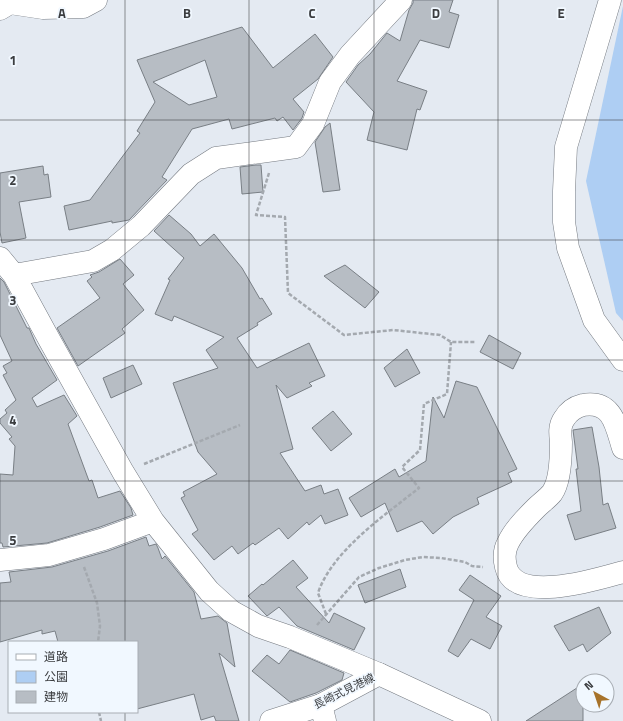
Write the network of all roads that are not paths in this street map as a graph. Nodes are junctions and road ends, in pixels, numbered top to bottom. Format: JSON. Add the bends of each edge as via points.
{"nodes":[{"id":1,"x":96,"y":0,"type":"edge"},
{"id":2,"x":401,"y":0,"type":"edge"},
{"id":3,"x":610,"y":0,"type":"edge"},
{"id":4,"x":0,"y":9,"type":"edge"},
{"id":5,"x":4,"y":265,"type":"edge"},
{"id":6,"x":623,"y":360,"type":"edge"},
{"id":7,"x":623,"y":448,"type":"edge"},
{"id":8,"x":153,"y":521,"type":"junction"},
{"id":9,"x":0,"y":560,"type":"edge"},
{"id":10,"x":623,"y":572,"type":"edge"},
{"id":11,"x":379,"y":674,"type":"junction"},
{"id":12,"x":323,"y":713,"type":"edge"},
{"id":13,"x":271,"y":721,"type":"edge"},
{"id":14,"x":480,"y":721,"type":"edge"}],
"edges":[{"from":1,"to":4,"type":"street","via":[[83,7],[43,8],[10,3]]},
{"from":2,"to":5,"type":"street","via":[[330,82],[313,124],[296,147],[216,158],[191,174],[141,226],[112,250],[93,261]]},
{"from":3,"to":6,"type":"street","via":[[566,146],[564,222],[568,248],[594,320]]},
{"from":5,"to":8,"type":"street"},
{"from":7,"to":10,"type":"street","via":[[612,415],[602,406],[590,404],[570,411],[563,420],[560,431],[559,471],[553,492],[515,532],[507,544],[504,559],[507,571],[515,581],[532,587],[564,587]]},
{"from":8,"to":9,"type":"street","via":[[104,540],[49,555]]},
{"from":8,"to":11,"type":"street","via":[[209,591],[231,611],[258,626]]},
{"from":11,"to":12,"type":"street","name":"長崎式見港線"},
{"from":11,"to":14,"type":"street","name":"長崎式見港線"},
{"from":12,"to":13,"type":"street","name":"長崎式見港線"}]}
